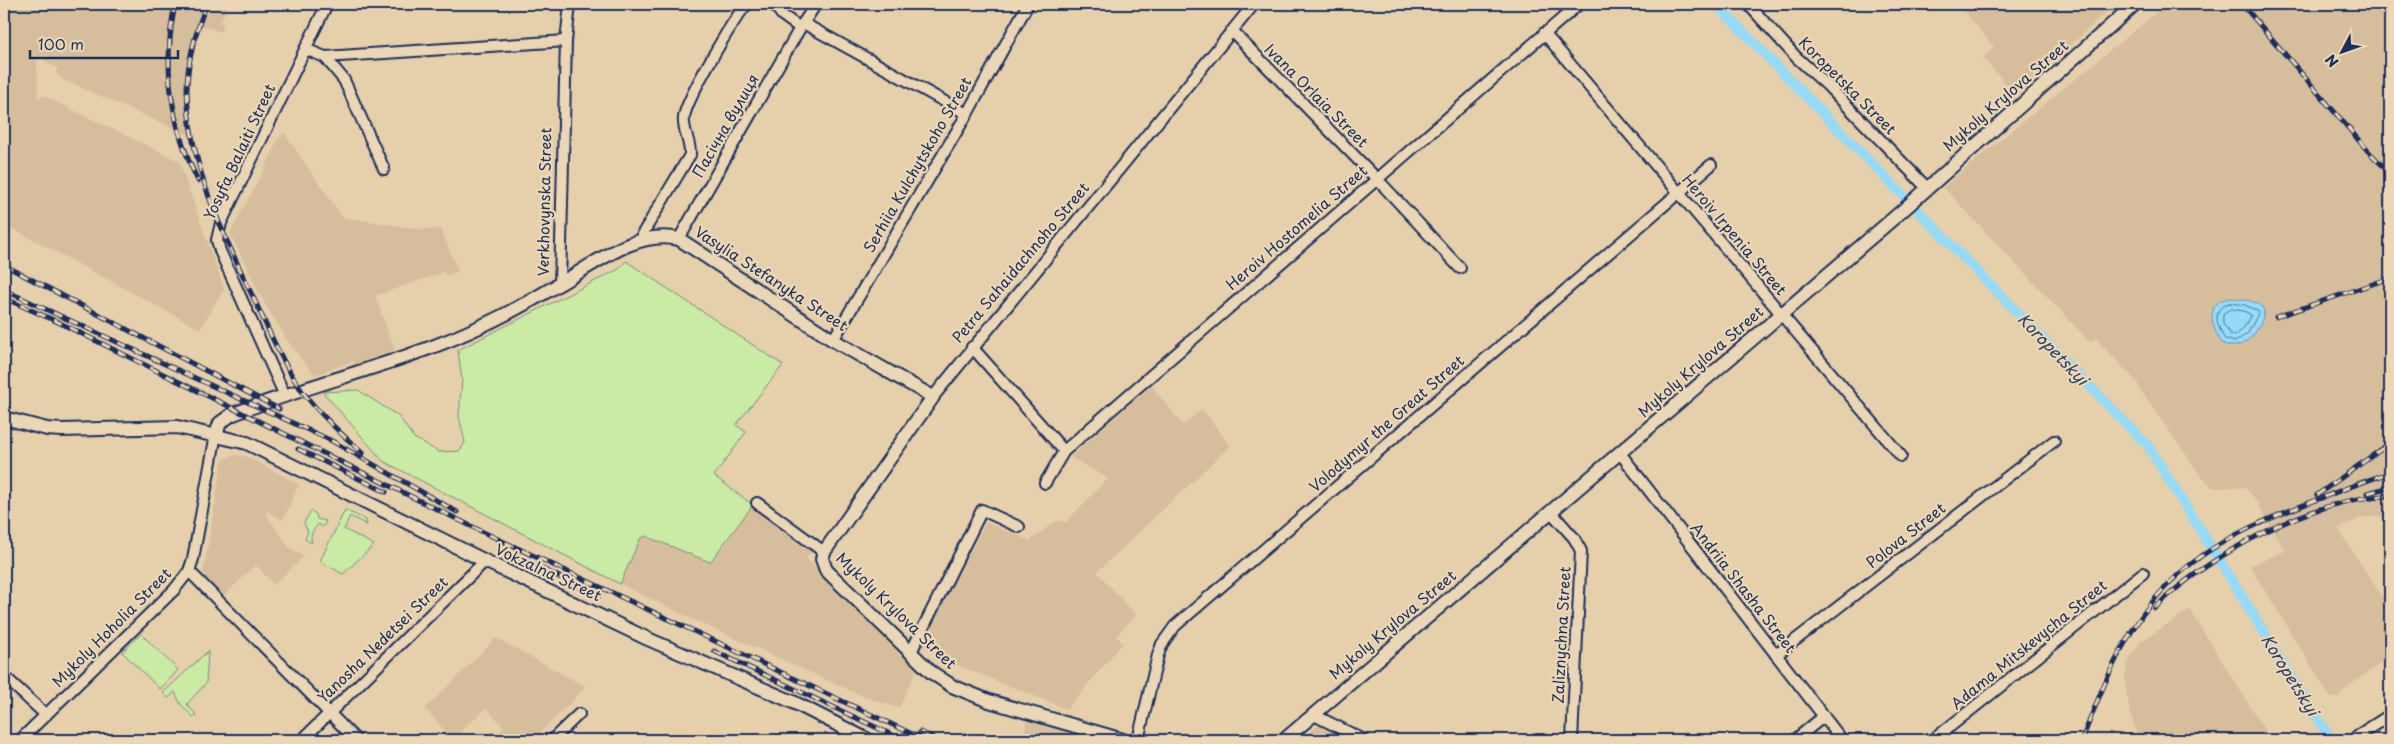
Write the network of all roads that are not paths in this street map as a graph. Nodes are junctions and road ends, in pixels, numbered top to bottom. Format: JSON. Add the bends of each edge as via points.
{"nodes":[{"id":1,"x":327,"y":4,"type":"edge"},
{"id":2,"x":570,"y":4,"type":"edge"},
{"id":3,"x":747,"y":4,"type":"edge"},
{"id":4,"x":774,"y":4,"type":"edge"},
{"id":5,"x":816,"y":4,"type":"edge"},
{"id":6,"x":1028,"y":4,"type":"edge"},
{"id":7,"x":1254,"y":4,"type":"edge"},
{"id":8,"x":1578,"y":4,"type":"edge"},
{"id":9,"x":1748,"y":4,"type":"edge"},
{"id":10,"x":2135,"y":4,"type":"edge"},
{"id":11,"x":801,"y":26,"type":"junction"},
{"id":12,"x":1233,"y":32,"type":"junction"},
{"id":13,"x":1544,"y":33,"type":"junction"},
{"id":14,"x":566,"y":41,"type":"junction"},
{"id":15,"x":305,"y":49,"type":"junction"},
{"id":16,"x":325,"y":57,"type":"junction"},
{"id":17,"x":967,"y":114,"type":"junction"},
{"id":18,"x":1711,"y":165,"type":"dead end"},
{"id":19,"x":384,"y":170,"type":"dead end"},
{"id":20,"x":1377,"y":179,"type":"junction"},
{"id":21,"x":1923,"y":192,"type":"junction"},
{"id":22,"x":1679,"y":193,"type":"junction"},
{"id":23,"x":643,"y":240,"type":"junction"},
{"id":24,"x":678,"y":240,"type":"junction"},
{"id":25,"x":1460,"y":268,"type":"dead end"},
{"id":26,"x":560,"y":284,"type":"junction"},
{"id":27,"x":1782,"y":314,"type":"junction"},
{"id":28,"x":833,"y":340,"type":"junction"},
{"id":29,"x":972,"y":347,"type":"junction"},
{"id":30,"x":286,"y":396,"type":"junction"},
{"id":31,"x":933,"y":397,"type":"junction"},
{"id":32,"x":4,"y":418,"type":"edge"},
{"id":33,"x":216,"y":434,"type":"junction"},
{"id":34,"x":2054,"y":441,"type":"dead end"},
{"id":35,"x":1064,"y":451,"type":"junction"},
{"id":36,"x":1620,"y":453,"type":"junction"},
{"id":37,"x":1902,"y":456,"type":"dead end"},
{"id":38,"x":1045,"y":483,"type":"dead end"},
{"id":39,"x":757,"y":502,"type":"dead end"},
{"id":40,"x":1551,"y":512,"type":"junction"},
{"id":41,"x":1019,"y":527,"type":"dead end"},
{"id":42,"x":824,"y":552,"type":"junction"},
{"id":43,"x":485,"y":562,"type":"junction"},
{"id":44,"x":188,"y":571,"type":"junction"},
{"id":45,"x":2143,"y":573,"type":"dead end"},
{"id":46,"x":911,"y":652,"type":"junction"},
{"id":47,"x":1776,"y":655,"type":"junction"},
{"id":48,"x":4,"y":676,"type":"edge"},
{"id":49,"x":329,"y":713,"type":"junction"},
{"id":50,"x":579,"y":714,"type":"dead end"},
{"id":51,"x":46,"y":715,"type":"junction"},
{"id":52,"x":1314,"y":715,"type":"junction"},
{"id":53,"x":2390,"y":715,"type":"edge"},
{"id":54,"x":1824,"y":716,"type":"junction"},
{"id":55,"x":20,"y":740,"type":"edge"},
{"id":56,"x":302,"y":740,"type":"edge"},
{"id":57,"x":356,"y":740,"type":"edge"},
{"id":58,"x":552,"y":740,"type":"edge"},
{"id":59,"x":868,"y":740,"type":"edge"},
{"id":60,"x":1123,"y":740,"type":"edge"},
{"id":61,"x":1138,"y":740,"type":"edge"},
{"id":62,"x":1284,"y":740,"type":"edge"},
{"id":63,"x":1364,"y":740,"type":"edge"},
{"id":64,"x":1572,"y":740,"type":"edge"},
{"id":65,"x":1795,"y":740,"type":"edge"},
{"id":66,"x":1842,"y":740,"type":"edge"},
{"id":67,"x":1933,"y":740,"type":"edge"},
{"id":68,"x":2358,"y":740,"type":"edge"}],
"edges":[{"from":1,"to":15,"type":"street","name":"Yosyfa Balaiti Street"},
{"from":2,"to":14,"type":"street","name":"Verkhovynska Street"},
{"from":3,"to":23,"type":"street","name":"Пасічна вулиця","via":[[725,36],[689,105],[684,122],[690,155],[643,233]]},
{"from":4,"to":11,"type":"street","via":[[782,14]]},
{"from":5,"to":11,"type":"street","name":"Пасічна вулиця"},
{"from":6,"to":17,"type":"street","name":"Serhiia Kulchytskoho Street"},
{"from":7,"to":12,"type":"street","name":"Petra Sahaidachnoho Street"},
{"from":8,"to":13,"type":"street","name":"Heroiv Hostomelia Street"},
{"from":9,"to":21,"type":"street","name":"Koropetska Street","via":[[1796,57],[1828,86]]},
{"from":10,"to":21,"type":"street","name":"Mykoly Krylova Street"},
{"from":11,"to":17,"type":"street"},
{"from":11,"to":24,"type":"street","name":"Пасічна вулиця"},
{"from":12,"to":20,"type":"street","name":"Ivana Orlaia Street"},
{"from":12,"to":29,"type":"street","name":"Petra Sahaidachnoho Street"},
{"from":13,"to":20,"type":"street","name":"Heroiv Hostomelia Street"},
{"from":13,"to":22,"type":"street","name":"Heroiv Irpenia Street"},
{"from":14,"to":16,"type":"street"},
{"from":14,"to":26,"type":"street","name":"Verkhovynska Street"},
{"from":15,"to":16,"type":"street"},
{"from":15,"to":30,"type":"street","name":"Yosyfa Balaiti Street","via":[[221,223],[217,240],[229,275]]},
{"from":16,"to":19,"type":"street","via":[[344,80]]},
{"from":17,"to":28,"type":"street","name":"Serhiia Kulchytskoho Street"},
{"from":18,"to":22,"type":"street","name":"Volodymyr the Great Street"},
{"from":20,"to":25,"type":"street","name":"Ivana Orlaia Street"},
{"from":20,"to":35,"type":"street","name":"Heroiv Hostomelia Street"},
{"from":21,"to":27,"type":"street","name":"Mykoly Krylova Street"},
{"from":22,"to":27,"type":"street","name":"Heroiv Irpenia Street"},
{"from":22,"to":61,"type":"street","name":"Volodymyr the Great Street","via":[[1175,626],[1158,655]]},
{"from":23,"to":24,"type":"street","name":"Vasylia Stefanyka Street","via":[[666,236]]},
{"from":23,"to":26,"type":"street","name":"Vasylia Stefanyka Street"},
{"from":24,"to":28,"type":"street","name":"Vasylia Stefanyka Street"},
{"from":26,"to":30,"type":"street","name":"Verkhovynska Street","via":[[503,316],[433,347]]},
{"from":27,"to":36,"type":"street","name":"Mykoly Krylova Street"},
{"from":27,"to":37,"type":"street","name":"Heroiv Irpenia Street"},
{"from":28,"to":31,"type":"street","name":"Vasylia Stefanyka Street"},
{"from":29,"to":31,"type":"street","name":"Petra Sahaidachnoho Street"},
{"from":29,"to":35,"type":"street"},
{"from":30,"to":33,"type":"street","name":"Verkhovynska Street","via":[[231,416],[220,423]]},
{"from":31,"to":42,"type":"street","name":"Petra Sahaidachnoho Street"},
{"from":32,"to":33,"type":"street","name":"Vokzalna Street","via":[[47,430],[177,426]]},
{"from":33,"to":43,"type":"street","name":"Vokzalna Street","via":[[276,455]]},
{"from":33,"to":44,"type":"street","name":"Mykoly Hoholia Street","via":[[197,546]]},
{"from":34,"to":47,"type":"street","name":"Polova Street"},
{"from":35,"to":38,"type":"street","name":"Heroiv Hostomelia Street"},
{"from":36,"to":40,"type":"street","name":"Mykoly Krylova Street"},
{"from":36,"to":47,"type":"street","name":"Andriia Shasha Street"},
{"from":39,"to":42,"type":"street","name":"Mykoly Krylova Street"},
{"from":40,"to":52,"type":"street","name":"Mykoly Krylova Street"},
{"from":40,"to":64,"type":"street","name":"Zaliznychna Street","via":[[1578,544],[1582,559]]},
{"from":41,"to":46,"type":"street","via":[[982,510]]},
{"from":42,"to":46,"type":"street","name":"Mykoly Krylova Street","via":[[822,559],[826,570]]},
{"from":43,"to":49,"type":"street","name":"Yanosha Nedetsei Street"},
{"from":43,"to":59,"type":"street","name":"Vokzalna Street","via":[[648,639],[793,702]]},
{"from":44,"to":49,"type":"street"},
{"from":44,"to":51,"type":"street","name":"Mykoly Hoholia Street","via":[[174,590]]},
{"from":45,"to":67,"type":"street","name":"Adama Mitskevycha Street"},
{"from":46,"to":60,"type":"street","name":"Mykoly Krylova Street","via":[[931,672],[962,692]]},
{"from":47,"to":54,"type":"street","name":"Andriia Shasha Street"},
{"from":48,"to":51,"type":"street"},
{"from":49,"to":56,"type":"street","name":"Yanosha Nedetsei Street"},
{"from":49,"to":57,"type":"street"},
{"from":50,"to":58,"type":"street"},
{"from":51,"to":55,"type":"street","name":"Mykoly Hoholia Street"},
{"from":52,"to":62,"type":"street","name":"Mykoly Krylova Street"},
{"from":52,"to":63,"type":"street"},
{"from":53,"to":68,"type":"street","via":[[2357,736]]},
{"from":54,"to":65,"type":"street"},
{"from":54,"to":66,"type":"street","name":"Andriia Shasha Street"}]}
